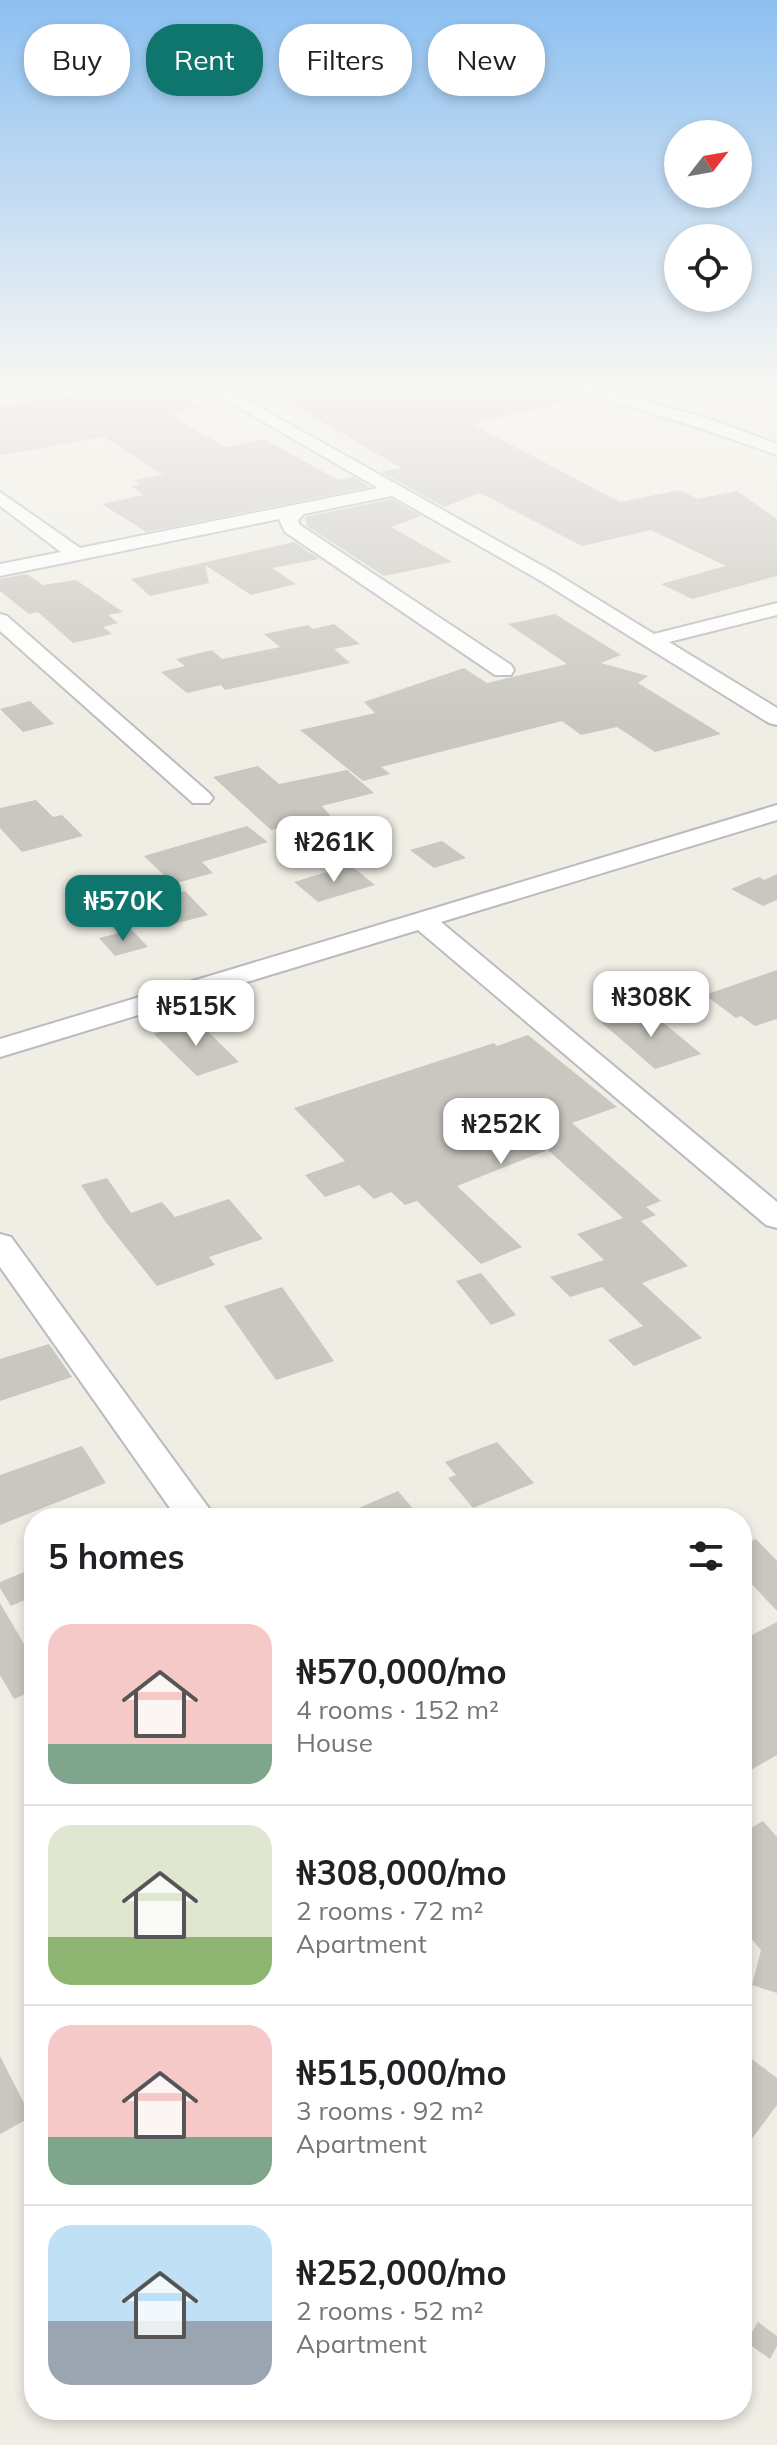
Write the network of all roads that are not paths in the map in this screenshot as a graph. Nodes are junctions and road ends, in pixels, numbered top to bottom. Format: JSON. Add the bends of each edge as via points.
{"nodes":[{"id":1,"x":1,"y":498,"type":"edge"},
{"id":2,"x":353,"y":498,"type":"edge"},
{"id":3,"x":408,"y":498,"type":"edge"},
{"id":4,"x":298,"y":509,"type":"junction"},
{"id":5,"x":77,"y":555,"type":"junction"},
{"id":6,"x":0,"y":570,"type":"edge"},
{"id":7,"x":777,"y":609,"type":"edge"},
{"id":8,"x":0,"y":620,"type":"edge"},
{"id":9,"x":654,"y":640,"type":"junction"},
{"id":10,"x":503,"y":670,"type":"dead end"},
{"id":11,"x":777,"y":718,"type":"edge"},
{"id":12,"x":201,"y":798,"type":"dead end"},
{"id":13,"x":777,"y":812,"type":"edge"},
{"id":14,"x":421,"y":919,"type":"junction"},
{"id":15,"x":0,"y":1048,"type":"edge"},
{"id":16,"x":777,"y":1218,"type":"edge"},
{"id":17,"x":0,"y":1244,"type":"edge"},
{"id":18,"x":190,"y":1508,"type":"edge"}],
"edges":[{"from":1,"to":5,"type":"street"},
{"from":2,"to":4,"type":"street"},
{"from":3,"to":9,"type":"street"},
{"from":4,"to":5,"type":"street"},
{"from":4,"to":10,"type":"street","via":[[288,519],[292,528]]},
{"from":5,"to":6,"type":"street"},
{"from":7,"to":9,"type":"street"},
{"from":8,"to":12,"type":"street"},
{"from":9,"to":11,"type":"street"},
{"from":13,"to":14,"type":"street"},
{"from":14,"to":15,"type":"street"},
{"from":14,"to":16,"type":"street"},
{"from":17,"to":18,"type":"street"}]}
